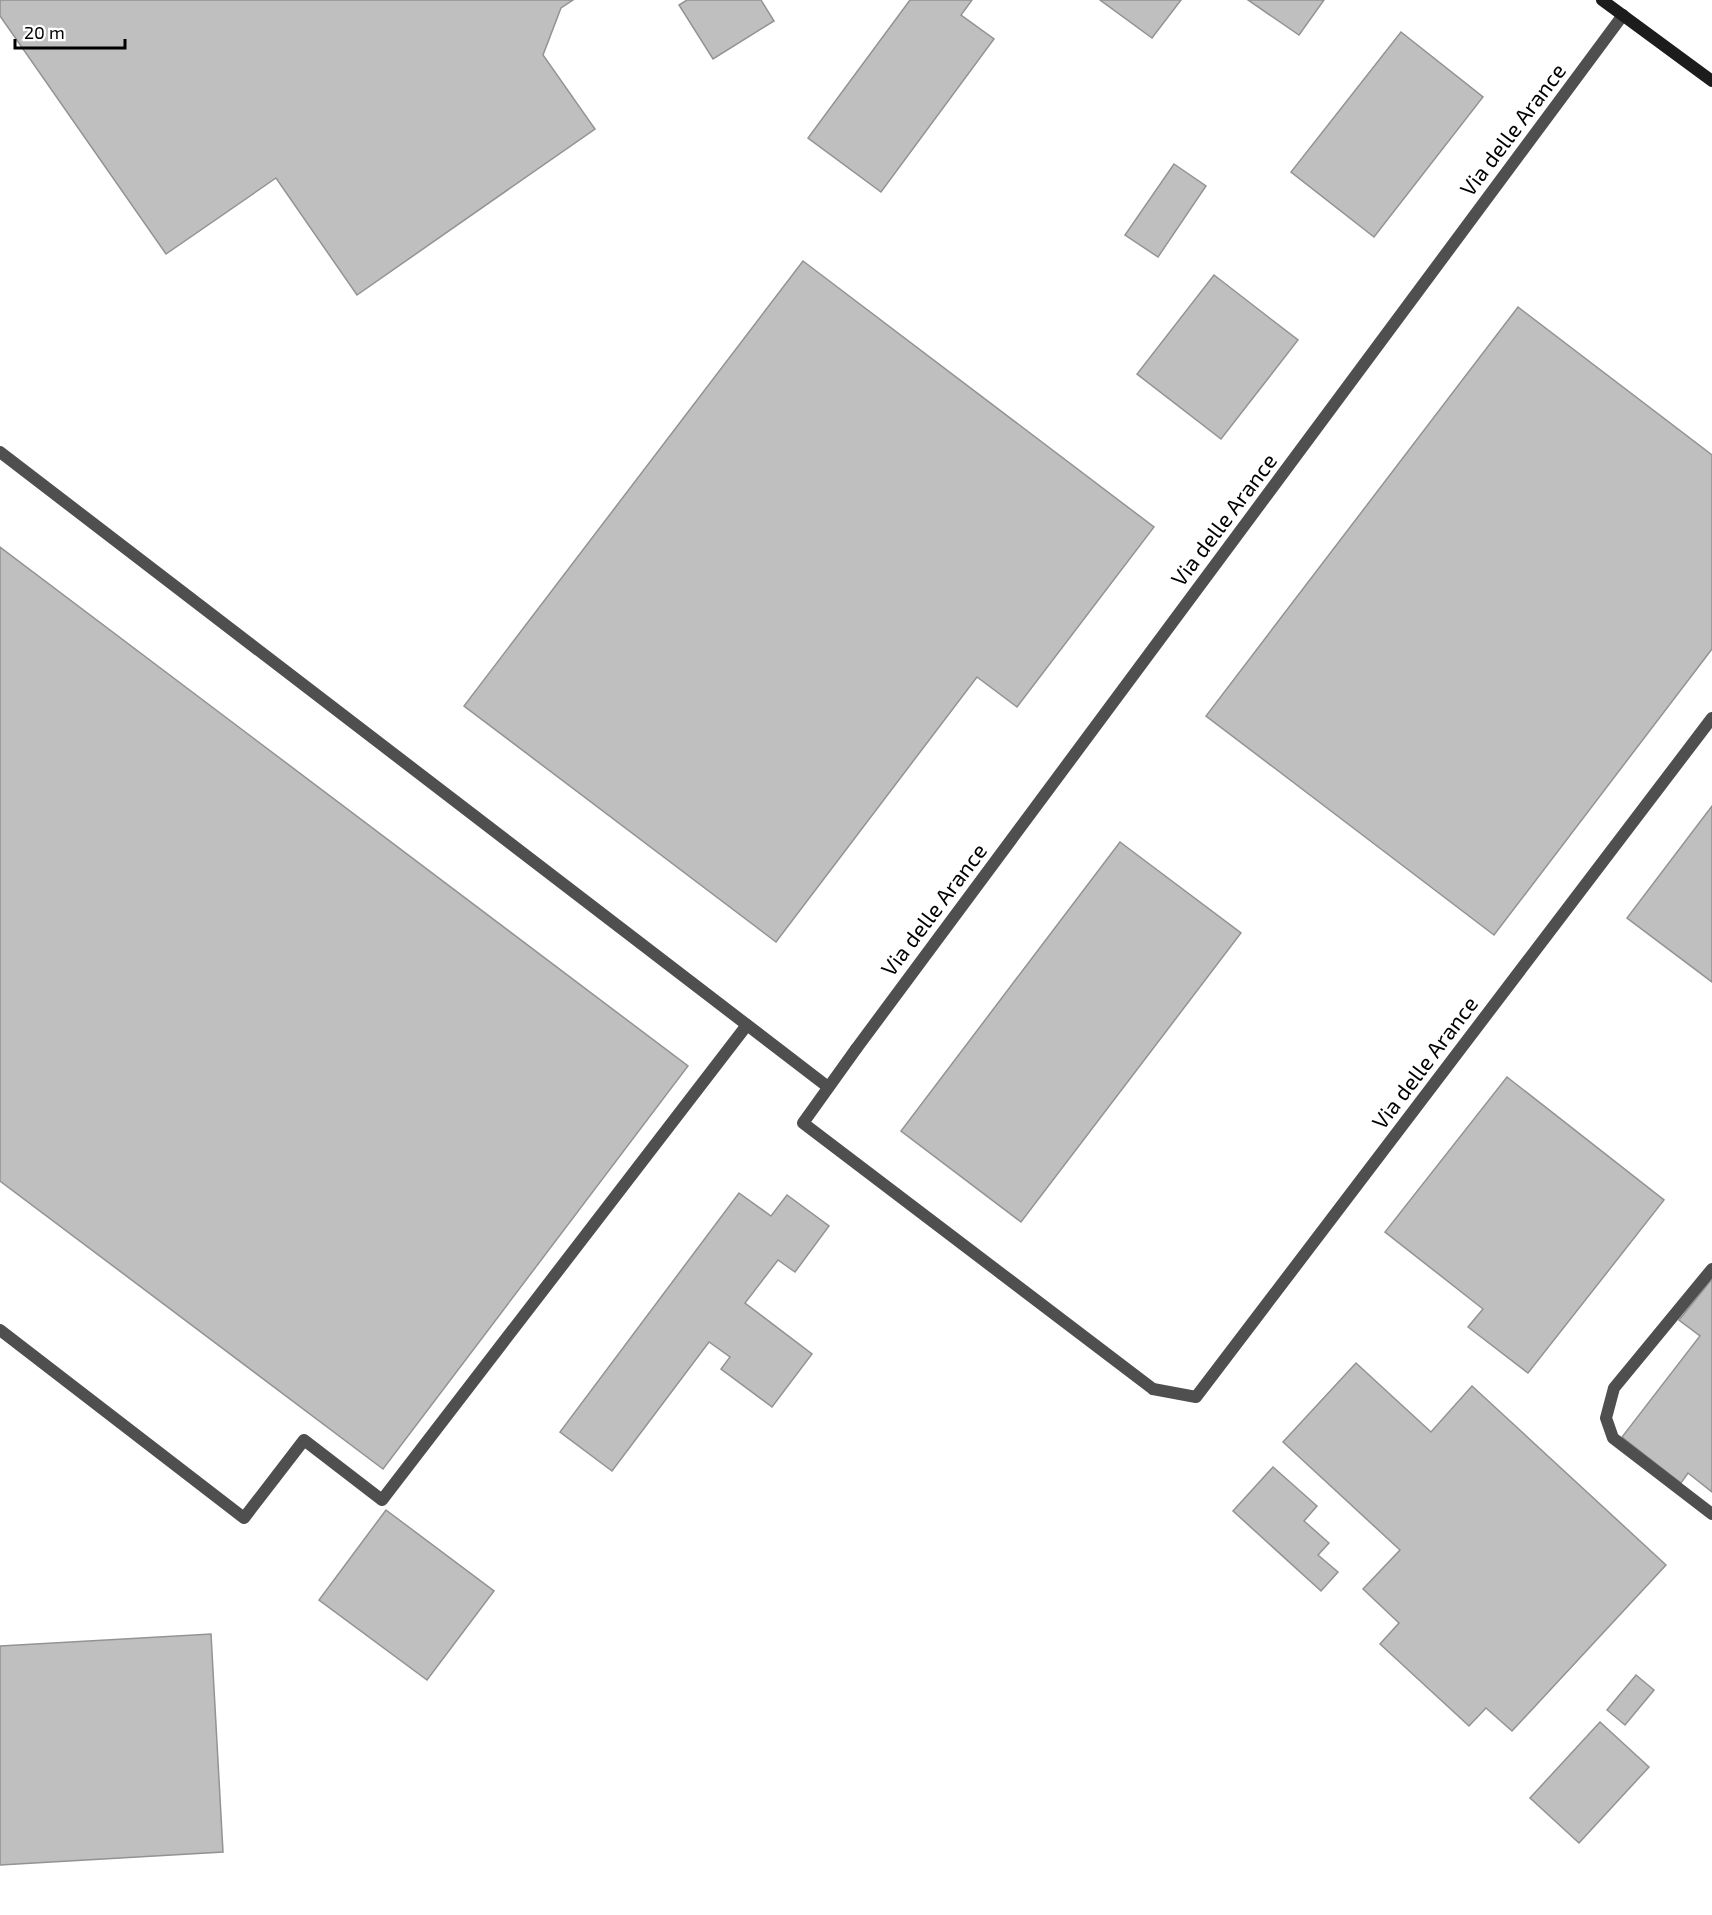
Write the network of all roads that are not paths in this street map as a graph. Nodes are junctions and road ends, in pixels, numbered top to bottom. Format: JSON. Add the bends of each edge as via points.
{"nodes":[{"id":1,"x":1602,"y":0,"type":"edge"},
{"id":2,"x":1623,"y":15,"type":"junction"},
{"id":3,"x":1712,"y":81,"type":"edge"},
{"id":4,"x":0,"y":452,"type":"edge"},
{"id":5,"x":1712,"y":718,"type":"edge"},
{"id":6,"x":747,"y":1025,"type":"junction"},
{"id":7,"x":828,"y":1088,"type":"junction"},
{"id":8,"x":1712,"y":1269,"type":"edge"},
{"id":9,"x":0,"y":1330,"type":"edge"},
{"id":10,"x":1712,"y":1514,"type":"edge"}],
"edges":[{"from":1,"to":2,"type":"main road"},
{"from":2,"to":3,"type":"main road"},
{"from":2,"to":7,"type":"street","name":"Via delle Arance"},
{"from":4,"to":6,"type":"street"},
{"from":5,"to":7,"type":"street","name":"Via delle Arance","via":[[1196,1397],[1153,1389],[803,1123]]},
{"from":6,"to":7,"type":"street"},
{"from":6,"to":9,"type":"street","via":[[382,1500],[304,1440],[244,1518]]},
{"from":8,"to":10,"type":"street","via":[[1614,1388],[1606,1418],[1613,1438]]}]}
